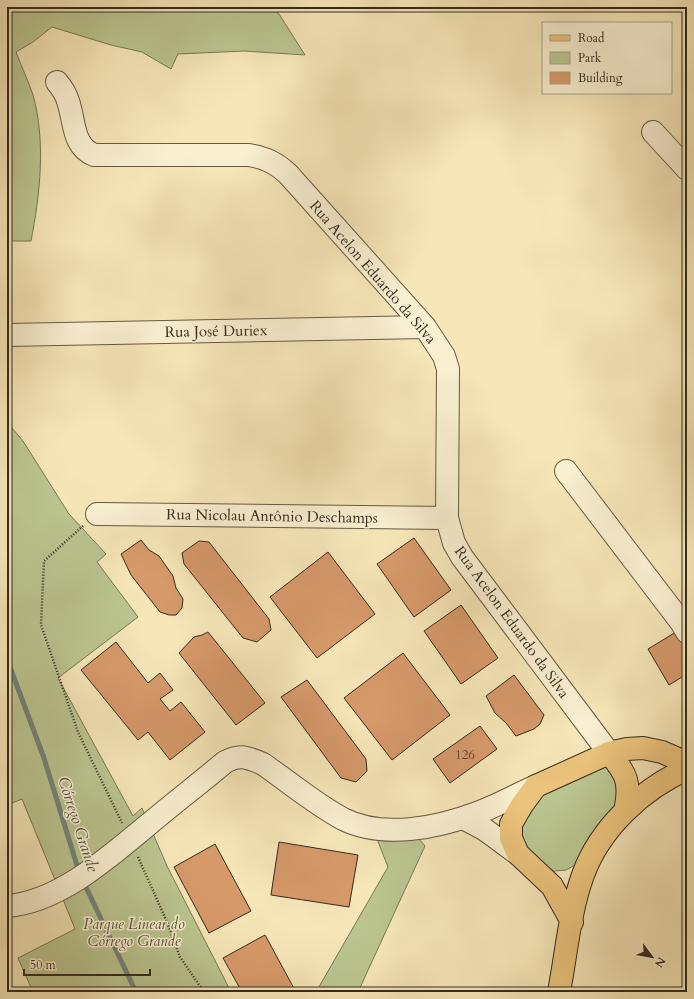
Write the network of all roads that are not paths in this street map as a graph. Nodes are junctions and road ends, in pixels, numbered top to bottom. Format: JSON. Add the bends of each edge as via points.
{"nodes":[{"id":1,"x":58,"y":82,"type":"dead end"},
{"id":2,"x":653,"y":132,"type":"dead end"},
{"id":3,"x":687,"y":169,"type":"edge"},
{"id":4,"x":425,"y":327,"type":"junction"},
{"id":5,"x":7,"y":335,"type":"edge"},
{"id":6,"x":566,"y":471,"type":"dead end"},
{"id":7,"x":97,"y":514,"type":"road end"},
{"id":8,"x":447,"y":518,"type":"junction"},
{"id":9,"x":687,"y":632,"type":"edge"},
{"id":10,"x":608,"y":753,"type":"junction"},
{"id":11,"x":687,"y":763,"type":"edge"},
{"id":12,"x":687,"y":769,"type":"edge"},
{"id":13,"x":536,"y":786,"type":"junction"},
{"id":14,"x":625,"y":811,"type":"junction"},
{"id":15,"x":462,"y":818,"type":"junction"},
{"id":16,"x":518,"y":854,"type":"junction"},
{"id":17,"x":586,"y":866,"type":"junction"},
{"id":18,"x":541,"y":875,"type":"junction"},
{"id":19,"x":7,"y":906,"type":"edge"},
{"id":20,"x":572,"y":922,"type":"junction"},
{"id":21,"x":560,"y":992,"type":"edge"}],
"edges":[{"from":1,"to":4,"type":"street","name":"Rua Acelon Eduardo da Silva","via":[[68,101],[80,145],[94,155],[249,155],[276,164],[288,174]]},
{"from":2,"to":3,"type":"street"},
{"from":4,"to":5,"type":"street","name":"Rua José Duriex"},
{"from":4,"to":8,"type":"street","name":"Rua Acelon Eduardo da Silva","via":[[444,356],[448,370]]},
{"from":6,"to":9,"type":"street"},
{"from":7,"to":8,"type":"street","name":"Rua Nicolau Antônio Deschamps"},
{"from":8,"to":10,"type":"street","name":"Rua Acelon Eduardo da Silva","via":[[454,543],[462,557]]},
{"from":10,"to":11,"type":"main road","via":[[643,748],[662,752]]},
{"from":10,"to":13,"type":"main road"},
{"from":10,"to":14,"type":"main road","via":[[626,777],[629,793]]},
{"from":12,"to":14,"type":"main road","via":[[672,775]]},
{"from":13,"to":15,"type":"street"},
{"from":13,"to":16,"type":"main road","via":[[511,824],[511,838]]},
{"from":14,"to":17,"type":"main road","via":[[602,838]]},
{"from":15,"to":16,"type":"street","via":[[484,829]]},
{"from":15,"to":19,"type":"street","via":[[403,830],[375,828],[344,819],[263,764],[249,758],[236,757],[225,762],[91,870],[54,893],[30,902]]},
{"from":16,"to":18,"type":"main road"},
{"from":17,"to":18,"type":"main road","via":[[572,875],[558,879]]},
{"from":17,"to":20,"type":"main road"},
{"from":18,"to":20,"type":"main road","via":[[552,886]]},
{"from":20,"to":21,"type":"main road"}]}
